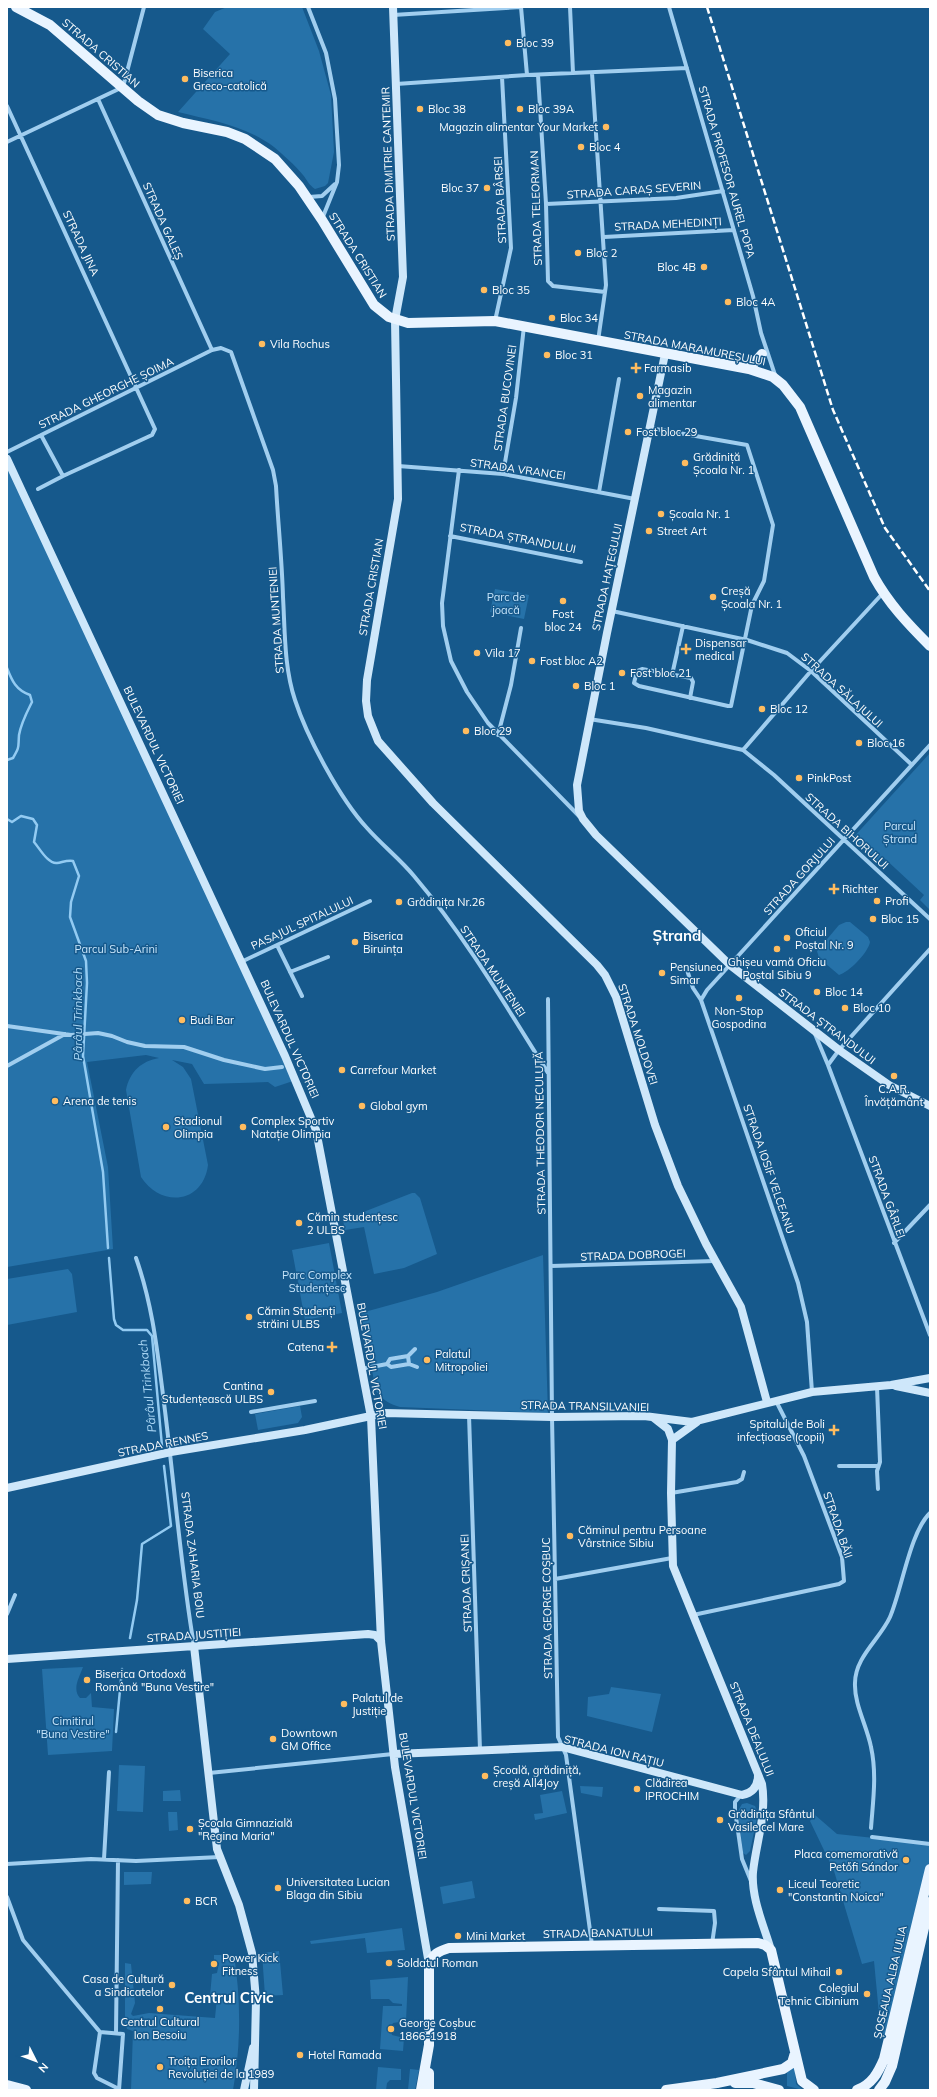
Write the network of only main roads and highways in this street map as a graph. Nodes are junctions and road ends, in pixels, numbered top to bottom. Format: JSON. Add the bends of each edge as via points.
{"nodes":[{"id":1,"x":16,"y":7,"type":"edge"},
{"id":2,"x":395,"y":320,"type":"joint"},
{"id":3,"x":762,"y":354,"type":"road end"},
{"id":4,"x":749,"y":369,"type":"junction"},
{"id":5,"x":930,"y":646,"type":"edge"},
{"id":6,"x":930,"y":1869,"type":"edge"},
{"id":7,"x":930,"y":1902,"type":"edge"},
{"id":8,"x":771,"y":1950,"type":"joint"},
{"id":9,"x":429,"y":1964,"type":"joint"},
{"id":10,"x":795,"y":2053,"type":"junction"},
{"id":11,"x":428,"y":2057,"type":"junction"},
{"id":12,"x":717,"y":2083,"type":"junction"},
{"id":13,"x":7,"y":2085,"type":"edge"},
{"id":14,"x":26,"y":2090,"type":"edge"},
{"id":15,"x":421,"y":2090,"type":"edge"},
{"id":16,"x":429,"y":2090,"type":"edge"},
{"id":17,"x":666,"y":2090,"type":"edge"},
{"id":18,"x":779,"y":2090,"type":"edge"},
{"id":19,"x":814,"y":2090,"type":"edge"},
{"id":20,"x":857,"y":2090,"type":"edge"},
{"id":21,"x":879,"y":2090,"type":"edge"}],
"edges":[{"from":1,"to":2,"type":"main road","name":"STRADA CRISTIAN","via":[[50,25],[138,102],[158,115],[227,132],[261,148],[288,172],[307,198],[374,305]]},
{"from":2,"to":4,"type":"main road","name":"STRADA MARAMUREȘULUI","via":[[408,323],[495,321],[524,325]]},
{"from":3,"to":4,"type":"main road"},
{"from":4,"to":5,"type":"main road","name":"STRADA MARAMUREȘULUI","via":[[776,379],[800,407],[874,577],[901,617]]},
{"from":6,"to":20,"type":"main road","name":"ȘOSEAUA ALBA IULIA","via":[[884,2059],[875,2076],[865,2087]]},
{"from":7,"to":21,"type":"main road","name":"ȘOSEAUA ALBA IULIA","via":[[895,2055],[889,2075]]},
{"from":8,"to":9,"type":"main road","name":"STRADA BANATULUI","via":[[762,1944],[448,1948],[435,1954]]},
{"from":8,"to":10,"type":"main road","name":"STRADA DEALULUI"},
{"from":9,"to":11,"type":"main road","name":"BULEVARDUL VICTORIEI"},
{"from":10,"to":12,"type":"main road","via":[[789,2067]]},
{"from":10,"to":19,"type":"main road","name":"STRADA DEALULUI","via":[[802,2081]]},
{"from":11,"to":15,"type":"main road","name":"BULEVARDUL VICTORIEI"},
{"from":11,"to":16,"type":"main road","name":"BULEVARDUL VICTORIEI"},
{"from":12,"to":17,"type":"main road"},
{"from":12,"to":18,"type":"main road","via":[[753,2084]]},
{"from":13,"to":14,"type":"main road"}]}
